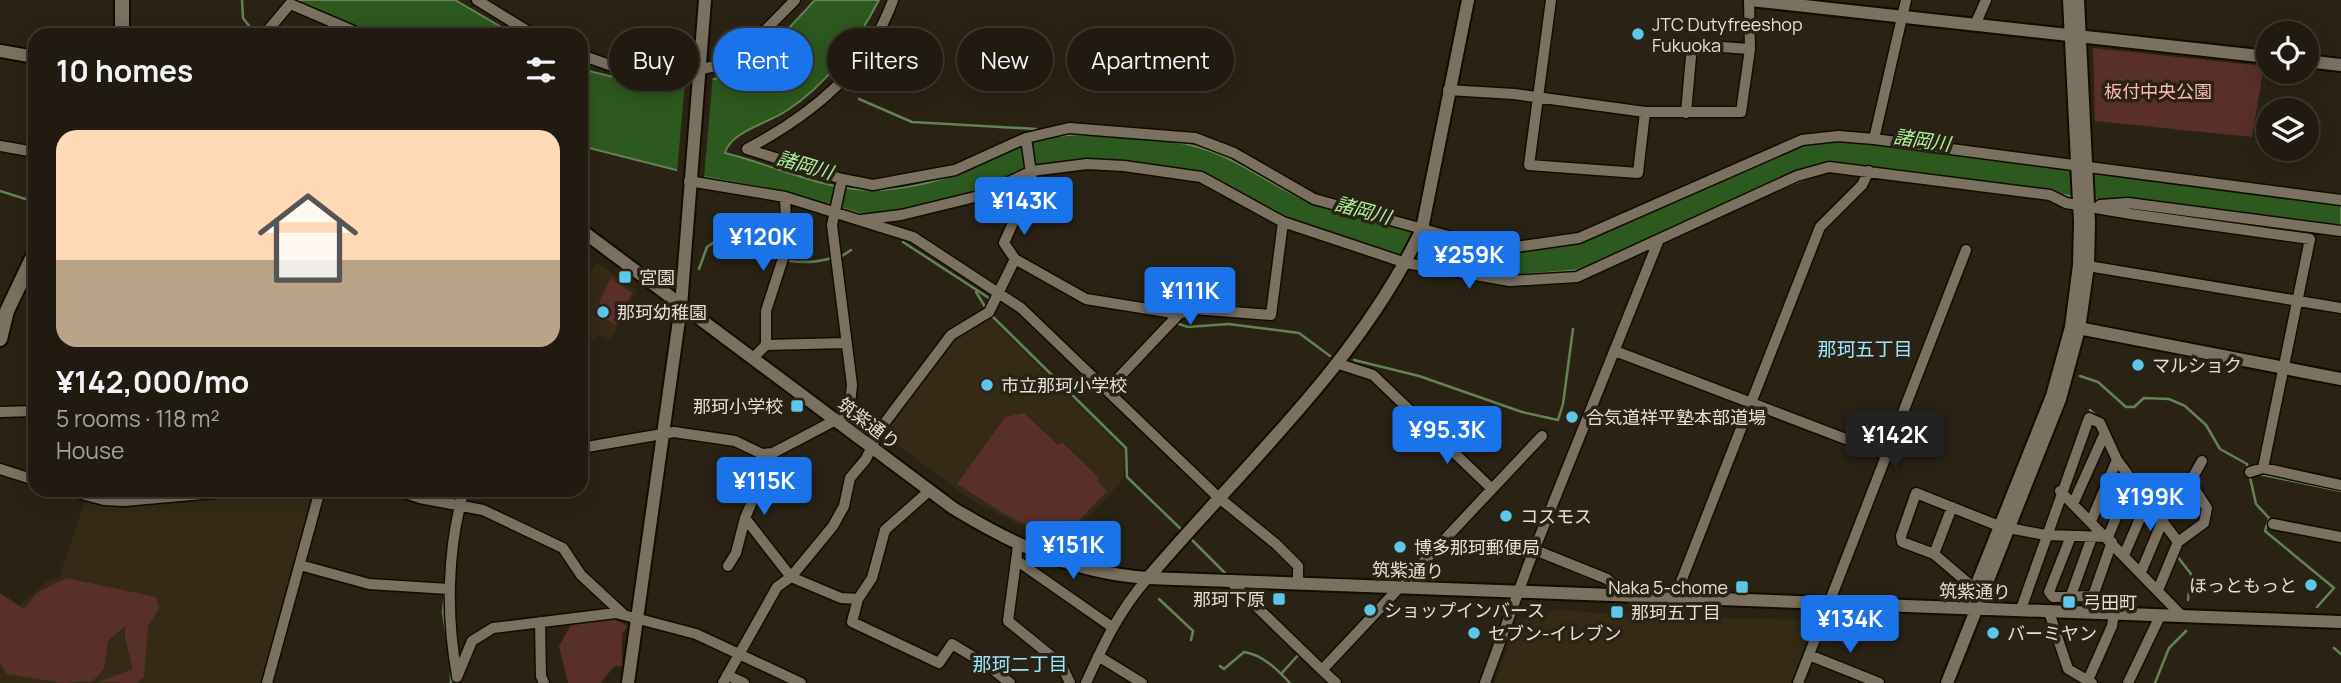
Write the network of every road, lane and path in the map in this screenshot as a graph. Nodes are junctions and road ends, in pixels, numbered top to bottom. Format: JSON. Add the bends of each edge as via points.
{"nodes":[{"id":1,"x":122,"y":0,"type":"edge"},
{"id":2,"x":477,"y":0,"type":"edge"},
{"id":3,"x":705,"y":0,"type":"edge"},
{"id":4,"x":795,"y":0,"type":"edge"},
{"id":5,"x":893,"y":0,"type":"edge"},
{"id":6,"x":1468,"y":0,"type":"edge"},
{"id":7,"x":1551,"y":0,"type":"edge"},
{"id":8,"x":1750,"y":0,"type":"edge"},
{"id":9,"x":1906,"y":0,"type":"edge"},
{"id":10,"x":1986,"y":0,"type":"edge"},
{"id":11,"x":2069,"y":0,"type":"edge"},
{"id":12,"x":2078,"y":0,"type":"edge"},
{"id":13,"x":285,"y":2,"type":"edge"},
{"id":14,"x":1902,"y":17,"type":"junction"},
{"id":15,"x":1975,"y":25,"type":"junction"},
{"id":16,"x":122,"y":28,"type":"edge"},
{"id":17,"x":268,"y":28,"type":"edge"},
{"id":18,"x":346,"y":28,"type":"edge"},
{"id":19,"x":523,"y":28,"type":"edge"},
{"id":20,"x":2076,"y":35,"type":"junction"},
{"id":21,"x":1750,"y":49,"type":"junction"},
{"id":22,"x":0,"y":51,"type":"edge"},
{"id":23,"x":28,"y":56,"type":"edge"},
{"id":24,"x":2256,"y":56,"type":"edge"},
{"id":25,"x":588,"y":57,"type":"edge"},
{"id":26,"x":2319,"y":62,"type":"edge"},
{"id":27,"x":609,"y":65,"type":"edge"},
{"id":28,"x":2341,"y":65,"type":"edge"},
{"id":29,"x":699,"y":69,"type":"joint"},
{"id":30,"x":1448,"y":90,"type":"junction"},
{"id":31,"x":697,"y":91,"type":"edge"},
{"id":32,"x":1537,"y":97,"type":"junction"},
{"id":33,"x":1645,"y":112,"type":"junction"},
{"id":34,"x":1686,"y":113,"type":"junction"},
{"id":35,"x":1026,"y":138,"type":"junction"},
{"id":36,"x":1874,"y":139,"type":"junction"},
{"id":37,"x":0,"y":146,"type":"edge"},
{"id":38,"x":28,"y":151,"type":"edge"},
{"id":39,"x":2083,"y":169,"type":"junction"},
{"id":40,"x":1032,"y":171,"type":"junction"},
{"id":41,"x":1869,"y":171,"type":"junction"},
{"id":42,"x":689,"y":181,"type":"junction"},
{"id":43,"x":841,"y":181,"type":"junction"},
{"id":44,"x":785,"y":197,"type":"junction"},
{"id":45,"x":2341,"y":200,"type":"edge"},
{"id":46,"x":2084,"y":205,"type":"junction"},
{"id":47,"x":834,"y":212,"type":"junction"},
{"id":48,"x":861,"y":220,"type":"junction"},
{"id":49,"x":1283,"y":222,"type":"junction"},
{"id":50,"x":1422,"y":229,"type":"junction"},
{"id":51,"x":2341,"y":231,"type":"edge"},
{"id":52,"x":588,"y":235,"type":"edge"},
{"id":53,"x":1658,"y":242,"type":"junction"},
{"id":54,"x":1966,"y":250,"type":"dead end"},
{"id":55,"x":1015,"y":259,"type":"junction"},
{"id":56,"x":1405,"y":263,"type":"junction"},
{"id":57,"x":28,"y":265,"type":"edge"},
{"id":58,"x":2088,"y":266,"type":"junction"},
{"id":59,"x":999,"y":293,"type":"junction"},
{"id":60,"x":2298,"y":302,"type":"junction"},
{"id":61,"x":681,"y":306,"type":"junction"},
{"id":62,"x":2341,"y":309,"type":"edge"},
{"id":63,"x":3,"y":311,"type":"edge"},
{"id":64,"x":1180,"y":314,"type":"junction"},
{"id":65,"x":2075,"y":328,"type":"junction"},
{"id":66,"x":0,"y":339,"type":"edge"},
{"id":67,"x":845,"y":343,"type":"junction"},
{"id":68,"x":766,"y":345,"type":"junction"},
{"id":69,"x":1615,"y":351,"type":"junction"},
{"id":70,"x":753,"y":358,"type":"junction"},
{"id":71,"x":1339,"y":364,"type":"junction"},
{"id":72,"x":2282,"y":368,"type":"junction"},
{"id":73,"x":2341,"y":379,"type":"edge"},
{"id":74,"x":1107,"y":390,"type":"junction"},
{"id":75,"x":1753,"y":403,"type":"junction"},
{"id":76,"x":28,"y":411,"type":"edge"},
{"id":77,"x":0,"y":412,"type":"edge"},
{"id":78,"x":835,"y":419,"type":"junction"},
{"id":79,"x":664,"y":433,"type":"junction"},
{"id":80,"x":2104,"y":435,"type":"junction"},
{"id":81,"x":1542,"y":436,"type":"dead end"},
{"id":82,"x":588,"y":447,"type":"edge"},
{"id":83,"x":871,"y":447,"type":"junction"},
{"id":84,"x":773,"y":453,"type":"junction"},
{"id":85,"x":1885,"y":454,"type":"junction"},
{"id":86,"x":2117,"y":460,"type":"junction"},
{"id":87,"x":2202,"y":461,"type":"dead end"},
{"id":88,"x":2263,"y":468,"type":"junction"},
{"id":89,"x":0,"y":469,"type":"edge"},
{"id":90,"x":2250,"y":471,"type":"dead end"},
{"id":91,"x":28,"y":478,"type":"edge"},
{"id":92,"x":2132,"y":479,"type":"junction"},
{"id":93,"x":2190,"y":482,"type":"junction"},
{"id":94,"x":2341,"y":485,"type":"edge"},
{"id":95,"x":1492,"y":489,"type":"junction"},
{"id":96,"x":929,"y":491,"type":"junction"},
{"id":97,"x":2060,"y":491,"type":"junction"},
{"id":98,"x":92,"y":497,"type":"edge"},
{"id":99,"x":159,"y":497,"type":"edge"},
{"id":100,"x":318,"y":497,"type":"edge"},
{"id":101,"x":417,"y":497,"type":"edge"},
{"id":102,"x":462,"y":497,"type":"edge"},
{"id":103,"x":1218,"y":497,"type":"junction"},
{"id":104,"x":2148,"y":500,"type":"junction"},
{"id":105,"x":461,"y":504,"type":"junction"},
{"id":106,"x":2073,"y":504,"type":"junction"},
{"id":107,"x":1952,"y":507,"type":"junction"},
{"id":108,"x":2160,"y":515,"type":"junction"},
{"id":109,"x":745,"y":518,"type":"junction"},
{"id":110,"x":2091,"y":521,"type":"junction"},
{"id":111,"x":2273,"y":524,"type":"dead end"},
{"id":112,"x":2005,"y":527,"type":"junction"},
{"id":113,"x":2045,"y":536,"type":"junction"},
{"id":114,"x":2071,"y":536,"type":"junction"},
{"id":115,"x":2092,"y":537,"type":"junction"},
{"id":116,"x":2341,"y":537,"type":"edge"},
{"id":117,"x":2110,"y":540,"type":"junction"},
{"id":118,"x":2178,"y":542,"type":"junction"},
{"id":119,"x":1018,"y":546,"type":"junction"},
{"id":120,"x":1535,"y":550,"type":"junction"},
{"id":121,"x":1934,"y":554,"type":"junction"},
{"id":122,"x":2124,"y":555,"type":"junction"},
{"id":123,"x":1016,"y":560,"type":"junction"},
{"id":124,"x":300,"y":565,"type":"junction"},
{"id":125,"x":728,"y":566,"type":"dead end"},
{"id":126,"x":2141,"y":572,"type":"junction"},
{"id":127,"x":791,"y":577,"type":"junction"},
{"id":128,"x":1148,"y":579,"type":"junction"},
{"id":129,"x":1230,"y":582,"type":"junction"},
{"id":130,"x":1298,"y":583,"type":"junction"},
{"id":131,"x":1401,"y":588,"type":"junction"},
{"id":132,"x":450,"y":589,"type":"junction"},
{"id":133,"x":1975,"y":589,"type":"junction"},
{"id":134,"x":2158,"y":590,"type":"junction"},
{"id":135,"x":1519,"y":592,"type":"junction"},
{"id":136,"x":1624,"y":596,"type":"junction"},
{"id":137,"x":1675,"y":597,"type":"junction"},
{"id":138,"x":2070,"y":598,"type":"junction"},
{"id":139,"x":858,"y":599,"type":"junction"},
{"id":140,"x":1828,"y":603,"type":"junction"},
{"id":141,"x":1975,"y":609,"type":"junction"},
{"id":142,"x":2021,"y":610,"type":"junction"},
{"id":143,"x":2049,"y":612,"type":"junction"},
{"id":144,"x":624,"y":614,"type":"junction"},
{"id":145,"x":2114,"y":614,"type":"junction"},
{"id":146,"x":2160,"y":616,"type":"junction"},
{"id":147,"x":2182,"y":616,"type":"junction"},
{"id":148,"x":638,"y":618,"type":"junction"},
{"id":149,"x":540,"y":622,"type":"junction"},
{"id":150,"x":2341,"y":622,"type":"edge"},
{"id":151,"x":1112,"y":627,"type":"junction"},
{"id":152,"x":740,"y":652,"type":"junction"},
{"id":153,"x":1809,"y":655,"type":"junction"},
{"id":154,"x":1098,"y":656,"type":"junction"},
{"id":155,"x":1322,"y":670,"type":"junction"},
{"id":156,"x":725,"y":679,"type":"edge"},
{"id":157,"x":457,"y":680,"type":"edge"},
{"id":158,"x":2090,"y":682,"type":"edge"},
{"id":159,"x":267,"y":683,"type":"edge"},
{"id":160,"x":544,"y":683,"type":"edge"},
{"id":161,"x":628,"y":683,"type":"edge"},
{"id":162,"x":744,"y":683,"type":"edge"},
{"id":163,"x":801,"y":683,"type":"edge"},
{"id":164,"x":1010,"y":683,"type":"edge"},
{"id":165,"x":1070,"y":683,"type":"edge"},
{"id":166,"x":1086,"y":683,"type":"edge"},
{"id":167,"x":1142,"y":683,"type":"edge"},
{"id":168,"x":1336,"y":683,"type":"edge"},
{"id":169,"x":1485,"y":683,"type":"edge"},
{"id":170,"x":1798,"y":683,"type":"edge"},
{"id":171,"x":1879,"y":683,"type":"edge"},
{"id":172,"x":1947,"y":683,"type":"edge"},
{"id":173,"x":2128,"y":683,"type":"edge"}],
"edges":[{"from":1,"to":16,"type":"main road"},
{"from":2,"to":19,"type":"street"},
{"from":3,"to":29,"type":"street"},
{"from":4,"to":29,"type":"street","via":[[738,58]]},
{"from":5,"to":43,"type":"street","via":[[863,58],[848,75],[816,106],[747,149]]},
{"from":6,"to":30,"type":"street"},
{"from":7,"to":32,"type":"street"},
{"from":8,"to":14,"type":"street"},
{"from":8,"to":21,"type":"street"},
{"from":9,"to":14,"type":"street"},
{"from":10,"to":15,"type":"street"},
{"from":11,"to":20,"type":"street"},
{"from":12,"to":20,"type":"street"},
{"from":13,"to":17,"type":"street"},
{"from":13,"to":18,"type":"street"},
{"from":14,"to":15,"type":"street"},
{"from":14,"to":36,"type":"street"},
{"from":15,"to":20,"type":"street"},
{"from":20,"to":24,"type":"street"},
{"from":20,"to":39,"type":"street"},
{"from":21,"to":34,"type":"street","via":[[1741,113]]},
{"from":21,"to":34,"type":"street","via":[[1692,45]]},
{"from":22,"to":23,"type":"street"},
{"from":25,"to":27,"type":"street"},
{"from":26,"to":28,"type":"street"},
{"from":30,"to":32,"type":"street"},
{"from":30,"to":50,"type":"street"},
{"from":31,"to":42,"type":"street"},
{"from":32,"to":33,"type":"street"},
{"from":32,"to":33,"type":"street","via":[[1529,165],[1638,173]]},
{"from":33,"to":34,"type":"street"},
{"from":35,"to":40,"type":"street"},
{"from":35,"to":43,"type":"street","via":[[955,170],[873,185]]},
{"from":35,"to":50,"type":"street","via":[[1069,128],[1195,138],[1234,153],[1314,199]]},
{"from":36,"to":39,"type":"street"},
{"from":36,"to":50,"type":"street","via":[[1802,140],[1579,238],[1516,247]]},
{"from":37,"to":38,"type":"street"},
{"from":39,"to":45,"type":"street","via":[[2123,170]]},
{"from":39,"to":46,"type":"street"},
{"from":40,"to":48,"type":"street","via":[[979,196]]},
{"from":40,"to":49,"type":"street","via":[[1087,164],[1201,177]]},
{"from":40,"to":55,"type":"street","via":[[1004,243]]},
{"from":41,"to":46,"type":"street","via":[[2050,195]]},
{"from":41,"to":53,"type":"street","via":[[1829,167],[1797,176]]},
{"from":41,"to":75,"type":"street","via":[[1862,186],[1820,227]]},
{"from":42,"to":44,"type":"street"},
{"from":42,"to":61,"type":"street"},
{"from":43,"to":47,"type":"street"},
{"from":44,"to":47,"type":"street"},
{"from":44,"to":68,"type":"street","via":[[787,246],[766,311]]},
{"from":46,"to":51,"type":"street","via":[[2128,203]]},
{"from":46,"to":58,"type":"street"},
{"from":46,"to":60,"type":"street","via":[[2310,239]]},
{"from":46,"to":65,"type":"street"},
{"from":47,"to":48,"type":"street"},
{"from":47,"to":67,"type":"street"},
{"from":48,"to":59,"type":"street","via":[[913,237]]},
{"from":49,"to":56,"type":"street"},
{"from":49,"to":64,"type":"street","via":[[1271,315],[1194,309]]},
{"from":50,"to":56,"type":"street"},
{"from":52,"to":61,"type":"street","name":"筑紫通り"},
{"from":53,"to":56,"type":"street","via":[[1577,277],[1548,280],[1510,281]]},
{"from":53,"to":69,"type":"street"},
{"from":54,"to":85,"type":"street"},
{"from":55,"to":59,"type":"street"},
{"from":55,"to":64,"type":"street","via":[[1086,299]]},
{"from":56,"to":71,"type":"street"},
{"from":57,"to":63,"type":"main road"},
{"from":58,"to":60,"type":"street"},
{"from":58,"to":65,"type":"street"},
{"from":59,"to":74,"type":"street","via":[[1021,308]]},
{"from":59,"to":83,"type":"street","via":[[989,312],[951,335]]},
{"from":60,"to":62,"type":"street"},
{"from":60,"to":72,"type":"street"},
{"from":61,"to":70,"type":"street","name":"筑紫通り"},
{"from":61,"to":79,"type":"street"},
{"from":63,"to":66,"type":"main road"},
{"from":64,"to":74,"type":"street"},
{"from":65,"to":72,"type":"street"},
{"from":65,"to":112,"type":"street","via":[[2060,399]]},
{"from":67,"to":68,"type":"street"},
{"from":67,"to":78,"type":"street","via":[[852,385],[849,413]]},
{"from":68,"to":70,"type":"street"},
{"from":69,"to":75,"type":"street"},
{"from":69,"to":120,"type":"street"},
{"from":70,"to":78,"type":"street","name":"筑紫通り"},
{"from":71,"to":95,"type":"street","via":[[1373,375]]},
{"from":71,"to":103,"type":"street"},
{"from":72,"to":73,"type":"street"},
{"from":72,"to":88,"type":"street"},
{"from":74,"to":103,"type":"street"},
{"from":75,"to":85,"type":"street"},
{"from":75,"to":137,"type":"street"},
{"from":76,"to":77,"type":"street"},
{"from":78,"to":83,"type":"street","name":"筑紫通り"},
{"from":78,"to":84,"type":"street"},
{"from":79,"to":82,"type":"street"},
{"from":79,"to":84,"type":"street","via":[[692,433],[734,441],[762,454]]},
{"from":79,"to":148,"type":"street"},
{"from":80,"to":86,"type":"street"},
{"from":80,"to":97,"type":"street","via":[[2100,423],[2089,418]]},
{"from":80,"to":106,"type":"street"},
{"from":81,"to":95,"type":"street"},
{"from":83,"to":96,"type":"street","name":"筑紫通り"},
{"from":83,"to":127,"type":"street","via":[[850,478],[844,506],[833,526]]},
{"from":84,"to":109,"type":"street"},
{"from":85,"to":140,"type":"street"},
{"from":86,"to":92,"type":"street"},
{"from":86,"to":110,"type":"street"},
{"from":87,"to":93,"type":"street"},
{"from":88,"to":90,"type":"street"},
{"from":88,"to":94,"type":"street"},
{"from":89,"to":91,"type":"street"},
{"from":92,"to":104,"type":"street"},
{"from":92,"to":117,"type":"street"},
{"from":93,"to":108,"type":"street"},
{"from":93,"to":118,"type":"street","via":[[2207,508],[2204,523]]},
{"from":95,"to":131,"type":"street"},
{"from":96,"to":119,"type":"street","name":"筑紫通り"},
{"from":96,"to":139,"type":"street","via":[[885,530],[872,578]]},
{"from":97,"to":106,"type":"street"},
{"from":97,"to":113,"type":"street"},
{"from":98,"to":99,"type":"street","via":[[124,501]]},
{"from":100,"to":124,"type":"street"},
{"from":101,"to":105,"type":"street"},
{"from":102,"to":105,"type":"street"},
{"from":103,"to":128,"type":"street"},
{"from":103,"to":130,"type":"street","via":[[1298,565]]},
{"from":104,"to":108,"type":"street"},
{"from":104,"to":122,"type":"street"},
{"from":105,"to":132,"type":"street"},
{"from":105,"to":144,"type":"street","via":[[563,548],[581,575]]},
{"from":106,"to":110,"type":"street"},
{"from":107,"to":112,"type":"street"},
{"from":107,"to":121,"type":"street"},
{"from":107,"to":121,"type":"street","via":[[1916,493],[1900,536],[1902,542]]},
{"from":108,"to":118,"type":"street"},
{"from":108,"to":126,"type":"street"},
{"from":109,"to":125,"type":"street"},
{"from":109,"to":127,"type":"street"},
{"from":110,"to":117,"type":"street"},
{"from":111,"to":116,"type":"street"},
{"from":112,"to":113,"type":"street"},
{"from":112,"to":133,"type":"street"},
{"from":112,"to":141,"type":"street"},
{"from":113,"to":114,"type":"street"},
{"from":113,"to":142,"type":"street"},
{"from":114,"to":115,"type":"street"},
{"from":114,"to":138,"type":"street","via":[[2049,592],[2053,597]]},
{"from":115,"to":117,"type":"street"},
{"from":115,"to":138,"type":"street"},
{"from":117,"to":122,"type":"street"},
{"from":117,"to":138,"type":"street","via":[[2093,596]]},
{"from":118,"to":134,"type":"street"},
{"from":119,"to":123,"type":"street"},
{"from":119,"to":128,"type":"street","name":"筑紫通り","via":[[1077,568]]},
{"from":120,"to":135,"type":"street"},
{"from":120,"to":136,"type":"street","via":[[1607,579]]},
{"from":121,"to":133,"type":"street"},
{"from":122,"to":126,"type":"street"},
{"from":123,"to":151,"type":"street"},
{"from":123,"to":165,"type":"street","via":[[1008,621],[1062,664]]},
{"from":124,"to":132,"type":"street","via":[[369,584]]},
{"from":124,"to":159,"type":"street"},
{"from":126,"to":134,"type":"street"},
{"from":127,"to":139,"type":"street","via":[[841,598]]},
{"from":127,"to":152,"type":"street","via":[[777,587]]},
{"from":128,"to":129,"type":"street","name":"筑紫通り"},
{"from":128,"to":151,"type":"street","via":[[1130,597]]},
{"from":129,"to":130,"type":"street","name":"筑紫通り"},
{"from":129,"to":155,"type":"street"},
{"from":130,"to":131,"type":"street","name":"筑紫通り"},
{"from":131,"to":135,"type":"street","name":"筑紫通り"},
{"from":131,"to":155,"type":"street"},
{"from":132,"to":157,"type":"street","via":[[449,630]]},
{"from":133,"to":141,"type":"street"},
{"from":134,"to":147,"type":"street"},
{"from":135,"to":136,"type":"street","name":"筑紫通り"},
{"from":135,"to":169,"type":"street"},
{"from":136,"to":137,"type":"street","name":"筑紫通り"},
{"from":137,"to":140,"type":"street","name":"筑紫通り"},
{"from":139,"to":164,"type":"street","via":[[853,625],[939,663],[952,644]]},
{"from":140,"to":141,"type":"street","name":"筑紫通り"},
{"from":140,"to":153,"type":"street"},
{"from":141,"to":142,"type":"street","name":"筑紫通り"},
{"from":141,"to":172,"type":"street"},
{"from":142,"to":143,"type":"street","name":"筑紫通り"},
{"from":143,"to":145,"type":"street","name":"筑紫通り"},
{"from":143,"to":158,"type":"street","via":[[2068,669]]},
{"from":144,"to":148,"type":"street"},
{"from":144,"to":149,"type":"street"},
{"from":145,"to":146,"type":"street","name":"筑紫通り"},
{"from":145,"to":158,"type":"street"},
{"from":146,"to":147,"type":"street","name":"筑紫通り"},
{"from":146,"to":173,"type":"street"},
{"from":147,"to":150,"type":"street","name":"筑紫通り"},
{"from":148,"to":152,"type":"street"},
{"from":148,"to":161,"type":"street"},
{"from":149,"to":157,"type":"street","via":[[493,628],[472,640]]},
{"from":149,"to":160,"type":"street"},
{"from":151,"to":154,"type":"street"},
{"from":152,"to":156,"type":"street"},
{"from":152,"to":163,"type":"street"},
{"from":153,"to":170,"type":"street"},
{"from":153,"to":171,"type":"street"},
{"from":154,"to":166,"type":"street"},
{"from":154,"to":167,"type":"street"},
{"from":155,"to":168,"type":"street"},
{"from":156,"to":162,"type":"street"}]}
